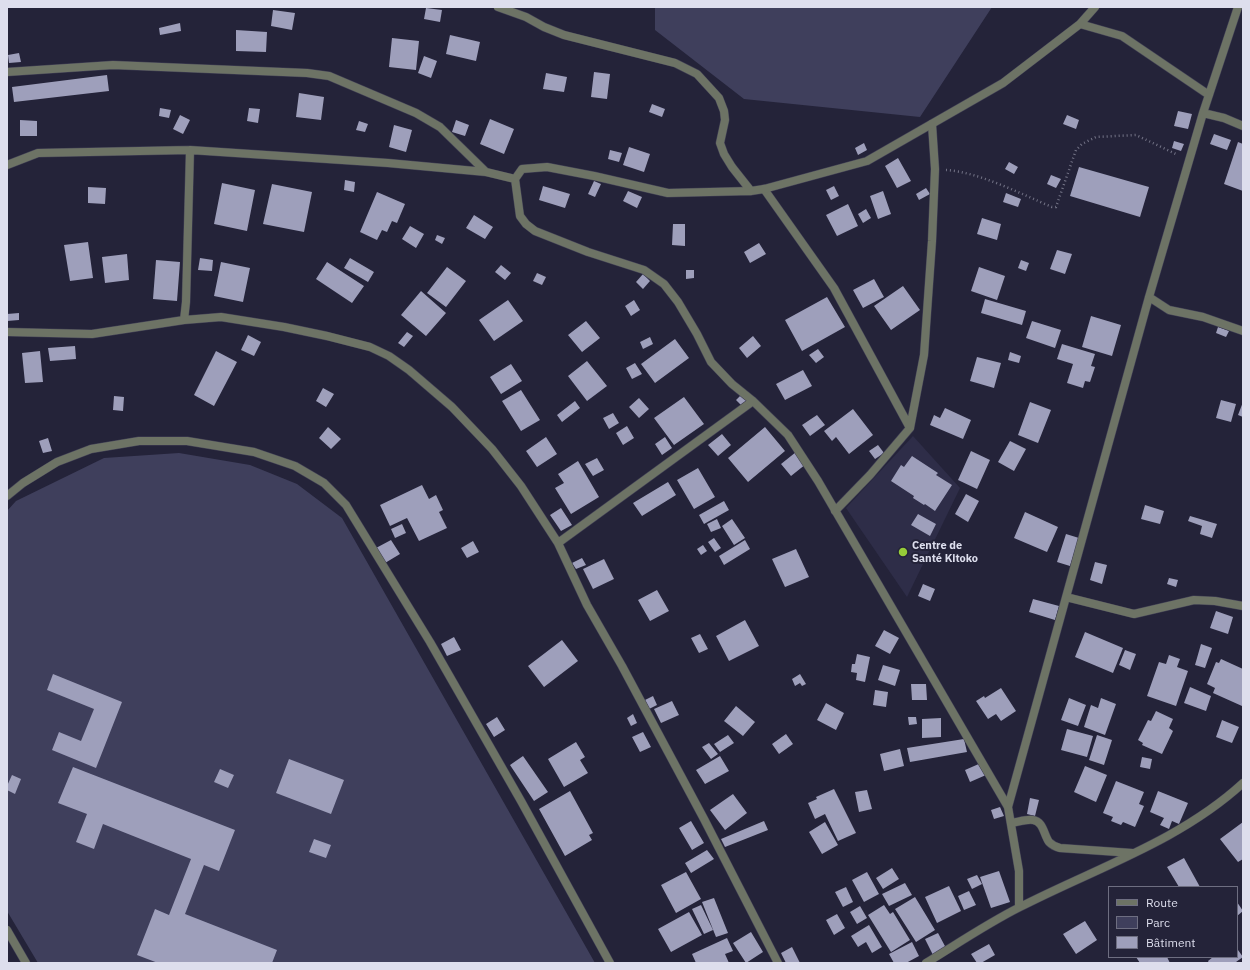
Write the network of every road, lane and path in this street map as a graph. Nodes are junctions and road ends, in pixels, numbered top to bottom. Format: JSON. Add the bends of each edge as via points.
{"nodes":[{"id":1,"x":498,"y":7,"type":"edge"},
{"id":2,"x":1095,"y":7,"type":"edge"},
{"id":3,"x":1238,"y":7,"type":"edge"},
{"id":4,"x":1080,"y":24,"type":"junction"},
{"id":5,"x":7,"y":72,"type":"edge"},
{"id":6,"x":1209,"y":95,"type":"junction"},
{"id":7,"x":1203,"y":113,"type":"junction"},
{"id":8,"x":932,"y":124,"type":"junction"},
{"id":9,"x":1243,"y":126,"type":"edge"},
{"id":10,"x":190,"y":150,"type":"junction"},
{"id":11,"x":1189,"y":161,"type":"junction"},
{"id":12,"x":7,"y":165,"type":"edge"},
{"id":13,"x":935,"y":169,"type":"junction"},
{"id":14,"x":486,"y":172,"type":"junction"},
{"id":15,"x":515,"y":179,"type":"junction"},
{"id":16,"x":764,"y":189,"type":"junction"},
{"id":17,"x":751,"y":191,"type":"junction"},
{"id":18,"x":1149,"y":297,"type":"junction"},
{"id":19,"x":184,"y":320,"type":"junction"},
{"id":20,"x":1243,"y":331,"type":"edge"},
{"id":21,"x":7,"y":332,"type":"edge"},
{"id":22,"x":753,"y":401,"type":"junction"},
{"id":23,"x":910,"y":428,"type":"junction"},
{"id":24,"x":7,"y":496,"type":"edge"},
{"id":25,"x":835,"y":511,"type":"junction"},
{"id":26,"x":558,"y":543,"type":"junction"},
{"id":27,"x":1066,"y":597,"type":"junction"},
{"id":28,"x":1243,"y":606,"type":"edge"},
{"id":29,"x":1243,"y":782,"type":"edge"},
{"id":30,"x":1008,"y":807,"type":"junction"},
{"id":31,"x":1012,"y":822,"type":"junction"},
{"id":32,"x":1133,"y":853,"type":"junction"},
{"id":33,"x":1020,"y":907,"type":"junction"},
{"id":34,"x":7,"y":930,"type":"edge"},
{"id":35,"x":26,"y":963,"type":"edge"},
{"id":36,"x":610,"y":963,"type":"edge"},
{"id":37,"x":778,"y":963,"type":"edge"},
{"id":38,"x":926,"y":963,"type":"edge"}],
"edges":[{"from":1,"to":17,"type":"street","via":[[564,35],[675,63],[697,74],[719,98],[725,120],[720,143],[732,167]]},
{"from":2,"to":4,"type":"street"},
{"from":3,"to":6,"type":"street"},
{"from":4,"to":6,"type":"street","via":[[1122,36]]},
{"from":4,"to":8,"type":"street","via":[[1003,83]]},
{"from":5,"to":14,"type":"street","via":[[113,65],[307,72],[329,76],[440,127]]},
{"from":6,"to":7,"type":"street"},
{"from":7,"to":9,"type":"street"},
{"from":7,"to":11,"type":"street"},
{"from":8,"to":13,"type":"street"},
{"from":8,"to":16,"type":"street","via":[[867,161]]},
{"from":10,"to":12,"type":"street","via":[[38,153]]},
{"from":10,"to":14,"type":"street","via":[[388,162]]},
{"from":10,"to":19,"type":"street"},
{"from":11,"to":13,"type":"path","via":[[1136,135],[1096,137],[1076,150],[1056,207],[960,171]]},
{"from":11,"to":18,"type":"street"},
{"from":13,"to":23,"type":"street","via":[[924,355]]},
{"from":14,"to":15,"type":"street"},
{"from":15,"to":17,"type":"street","via":[[522,169],[547,167],[668,193]]},
{"from":15,"to":22,"type":"street","via":[[520,216],[526,224],[535,231],[644,270],[664,284],[678,302],[711,362]]},
{"from":16,"to":17,"type":"street"},
{"from":16,"to":23,"type":"street","via":[[834,288]]},
{"from":18,"to":20,"type":"street","via":[[1169,310]]},
{"from":18,"to":27,"type":"street"},
{"from":19,"to":21,"type":"street","via":[[92,334]]},
{"from":19,"to":26,"type":"street","via":[[221,317],[284,328],[370,347],[389,356],[452,406],[492,449],[521,486]]},
{"from":22,"to":25,"type":"street","via":[[788,435]]},
{"from":22,"to":26,"type":"street"},
{"from":23,"to":25,"type":"street"},
{"from":24,"to":36,"type":"street","via":[[56,462],[91,449],[139,441],[187,442],[254,452],[295,466],[324,482],[346,505],[430,642]]},
{"from":25,"to":30,"type":"street"},
{"from":26,"to":37,"type":"street","via":[[587,605],[622,666]]},
{"from":27,"to":28,"type":"street","via":[[1134,614],[1194,600]]},
{"from":27,"to":30,"type":"street"},
{"from":29,"to":32,"type":"street","via":[[1196,820]]},
{"from":30,"to":31,"type":"street"},
{"from":31,"to":32,"type":"street","via":[[1037,821],[1050,842],[1060,848]]},
{"from":31,"to":33,"type":"street","via":[[1019,871]]},
{"from":32,"to":33,"type":"street"},
{"from":33,"to":38,"type":"street"},
{"from":34,"to":35,"type":"street"}]}
